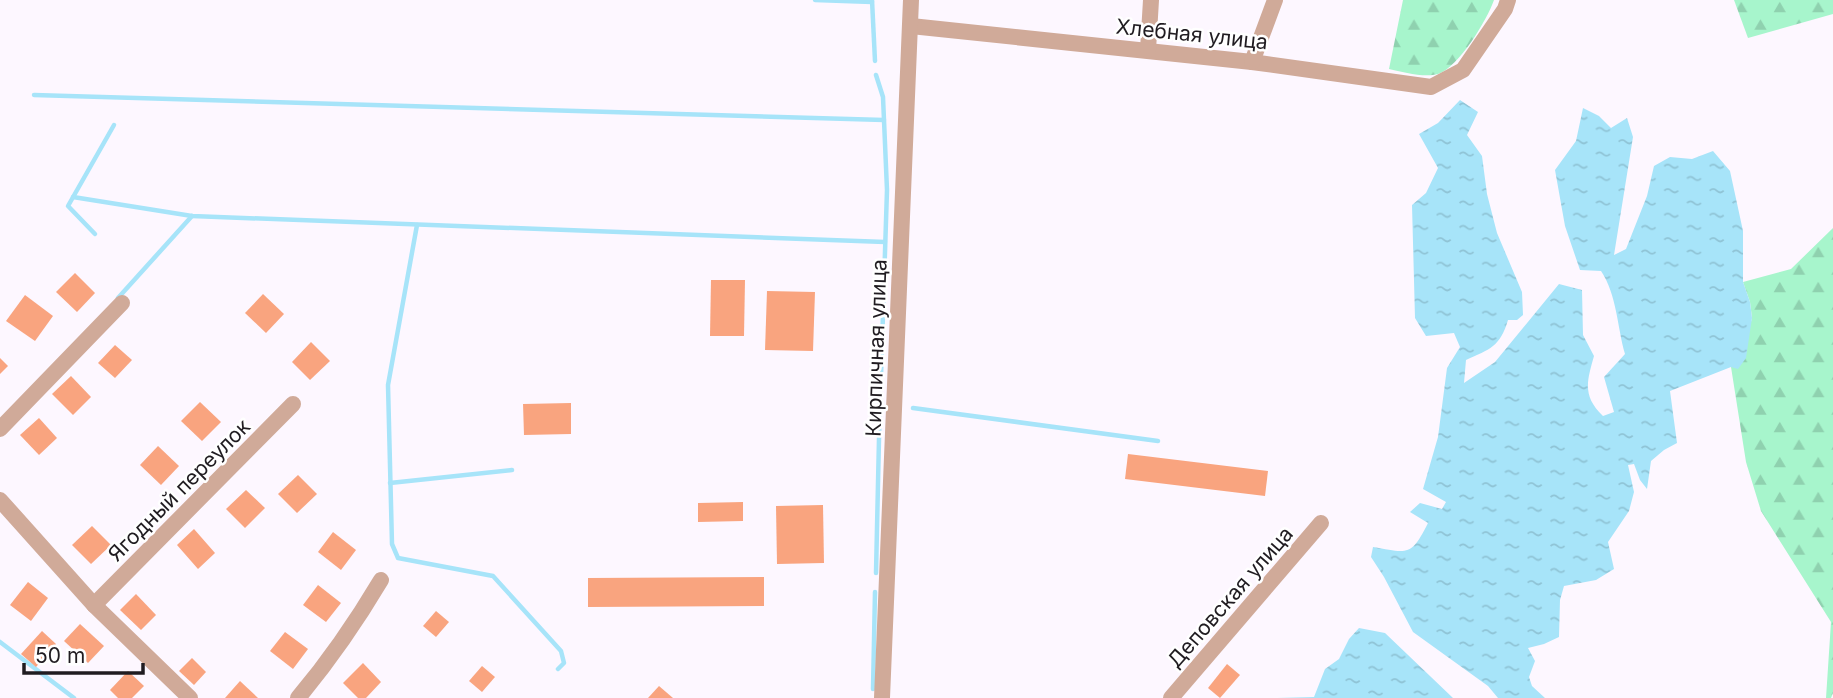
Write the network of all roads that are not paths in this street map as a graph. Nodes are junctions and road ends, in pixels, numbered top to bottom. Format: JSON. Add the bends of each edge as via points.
{"nodes":[{"id":1,"x":911,"y":0,"type":"edge"},
{"id":2,"x":1151,"y":0,"type":"edge"},
{"id":3,"x":1275,"y":0,"type":"edge"},
{"id":4,"x":1508,"y":0,"type":"edge"},
{"id":5,"x":911,"y":26,"type":"junction"},
{"id":6,"x":1148,"y":50,"type":"junction"},
{"id":7,"x":1252,"y":62,"type":"junction"},
{"id":8,"x":122,"y":303,"type":"dead end"},
{"id":9,"x":293,"y":404,"type":"dead end"},
{"id":10,"x":0,"y":429,"type":"edge"},
{"id":11,"x":0,"y":500,"type":"edge"},
{"id":12,"x":1321,"y":523,"type":"dead end"},
{"id":13,"x":381,"y":580,"type":"dead end"},
{"id":14,"x":94,"y":605,"type":"junction"},
{"id":15,"x":190,"y":698,"type":"edge"},
{"id":16,"x":298,"y":698,"type":"edge"},
{"id":17,"x":882,"y":698,"type":"edge"},
{"id":18,"x":1171,"y":698,"type":"edge"}],
"edges":[{"from":1,"to":5,"type":"street","name":"Кирпичная улица"},
{"from":2,"to":6,"type":"street"},
{"from":3,"to":7,"type":"street"},
{"from":4,"to":7,"type":"street","name":"Хлебная улица","via":[[1463,69],[1431,87]]},
{"from":5,"to":6,"type":"street","name":"Хлебная улица"},
{"from":5,"to":17,"type":"street","name":"Кирпичная улица"},
{"from":6,"to":7,"type":"street","name":"Хлебная улица"},
{"from":8,"to":10,"type":"street"},
{"from":9,"to":14,"type":"street","name":"Ягодный переулок"},
{"from":11,"to":14,"type":"street"},
{"from":12,"to":18,"type":"street","name":"Деповская улица"},
{"from":13,"to":16,"type":"street","via":[[341,643]]},
{"from":14,"to":15,"type":"street"}]}
